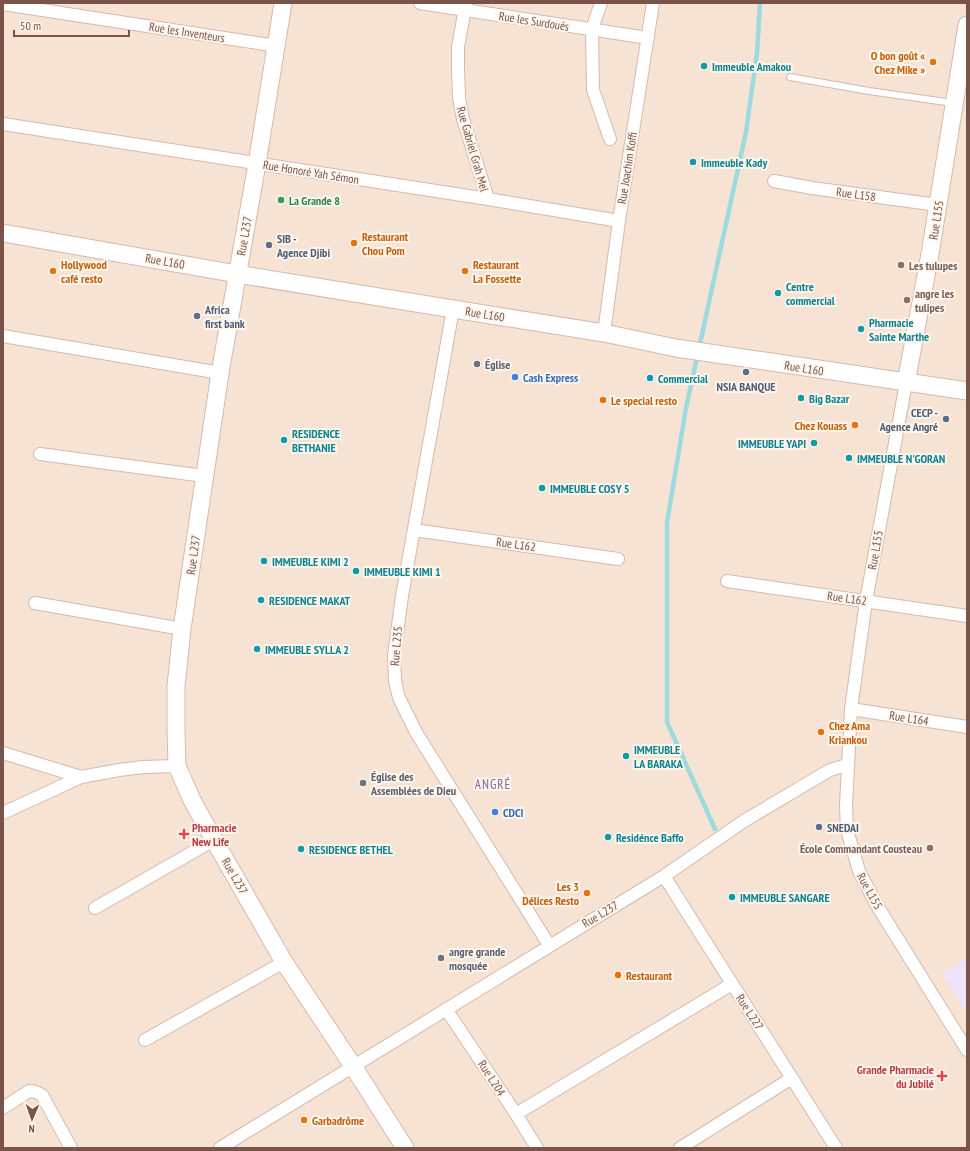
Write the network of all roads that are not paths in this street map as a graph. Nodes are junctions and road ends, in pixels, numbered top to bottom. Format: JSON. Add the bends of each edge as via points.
{"nodes":[{"id":1,"x":283,"y":3,"type":"edge"},
{"id":2,"x":420,"y":3,"type":"edge"},
{"id":3,"x":601,"y":3,"type":"edge"},
{"id":4,"x":653,"y":3,"type":"edge"},
{"id":5,"x":3,"y":4,"type":"edge"},
{"id":6,"x":464,"y":6,"type":"edge"},
{"id":7,"x":967,"y":25,"type":"edge"},
{"id":8,"x":592,"y":29,"type":"junction"},
{"id":9,"x":648,"y":38,"type":"junction"},
{"id":10,"x":276,"y":46,"type":"junction"},
{"id":11,"x":790,"y":77,"type":"dead end"},
{"id":12,"x":954,"y":103,"type":"junction"},
{"id":13,"x":3,"y":124,"type":"edge"},
{"id":14,"x":610,"y":138,"type":"dead end"},
{"id":15,"x":257,"y":164,"type":"junction"},
{"id":16,"x":774,"y":181,"type":"dead end"},
{"id":17,"x":488,"y":199,"type":"junction"},
{"id":18,"x":938,"y":205,"type":"junction"},
{"id":19,"x":619,"y":221,"type":"junction"},
{"id":20,"x":3,"y":233,"type":"edge"},
{"id":21,"x":237,"y":274,"type":"junction"},
{"id":22,"x":453,"y":310,"type":"junction"},
{"id":23,"x":604,"y":332,"type":"junction"},
{"id":24,"x":3,"y":336,"type":"edge"},
{"id":25,"x":220,"y":373,"type":"junction"},
{"id":26,"x":906,"y":383,"type":"junction"},
{"id":27,"x":967,"y":391,"type":"edge"},
{"id":28,"x":40,"y":454,"type":"dead end"},
{"id":29,"x":204,"y":476,"type":"junction"},
{"id":30,"x":414,"y":530,"type":"junction"},
{"id":31,"x":618,"y":559,"type":"dead end"},
{"id":32,"x":727,"y":581,"type":"dead end"},
{"id":33,"x":866,"y":600,"type":"junction"},
{"id":34,"x":35,"y":603,"type":"dead end"},
{"id":35,"x":967,"y":616,"type":"edge"},
{"id":36,"x":182,"y":629,"type":"junction"},
{"id":37,"x":851,"y":709,"type":"junction"},
{"id":38,"x":967,"y":727,"type":"edge"},
{"id":39,"x":3,"y":753,"type":"edge"},
{"id":40,"x":847,"y":765,"type":"junction"},
{"id":41,"x":177,"y":766,"type":"junction"},
{"id":42,"x":81,"y":778,"type":"junction"},
{"id":43,"x":3,"y":813,"type":"edge"},
{"id":44,"x":214,"y":840,"type":"junction"},
{"id":45,"x":664,"y":876,"type":"junction"},
{"id":46,"x":95,"y":908,"type":"dead end"},
{"id":47,"x":549,"y":945,"type":"junction"},
{"id":48,"x":284,"y":962,"type":"junction"},
{"id":49,"x":732,"y":984,"type":"junction"},
{"id":50,"x":446,"y":1008,"type":"junction"},
{"id":51,"x":145,"y":1040,"type":"dead end"},
{"id":52,"x":967,"y":1050,"type":"edge"},
{"id":53,"x":354,"y":1066,"type":"junction"},
{"id":54,"x":792,"y":1078,"type":"junction"},
{"id":55,"x":3,"y":1108,"type":"edge"},
{"id":56,"x":516,"y":1114,"type":"junction"},
{"id":57,"x":71,"y":1148,"type":"edge"},
{"id":58,"x":220,"y":1148,"type":"edge"},
{"id":59,"x":405,"y":1148,"type":"edge"},
{"id":60,"x":537,"y":1148,"type":"edge"},
{"id":61,"x":680,"y":1148,"type":"edge"},
{"id":62,"x":836,"y":1148,"type":"edge"}],
"edges":[{"from":1,"to":10,"type":"street","name":"Rue L237"},
{"from":2,"to":6,"type":"street","name":"Rue les Surdoués"},
{"from":3,"to":8,"type":"street"},
{"from":4,"to":9,"type":"street","name":"Rue Joachim Koffi"},
{"from":5,"to":10,"type":"street","name":"Rue les Inventeurs"},
{"from":6,"to":8,"type":"street","name":"Rue les Surdoués"},
{"from":6,"to":17,"type":"street","name":"Rue Gabriel Grah Mel","via":[[458,46],[459,98]]},
{"from":7,"to":12,"type":"street","name":"Rue L155"},
{"from":8,"to":9,"type":"street","name":"Rue les Surdoués"},
{"from":8,"to":14,"type":"street","via":[[593,90]]},
{"from":9,"to":19,"type":"street","name":"Rue Joachim Koffi"},
{"from":10,"to":15,"type":"street","name":"Rue L237"},
{"from":11,"to":12,"type":"lane"},
{"from":12,"to":18,"type":"street","name":"Rue L155"},
{"from":13,"to":15,"type":"street","name":"Rue Honoré Yah Sémon"},
{"from":15,"to":17,"type":"street","name":"Rue Honoré Yah Sémon"},
{"from":15,"to":21,"type":"street","name":"Rue L237"},
{"from":16,"to":18,"type":"street","name":"Rue L158"},
{"from":17,"to":19,"type":"street","name":"Rue Honoré Yah Sémon"},
{"from":18,"to":26,"type":"street","name":"Rue L155"},
{"from":19,"to":23,"type":"street","name":"Rue Joachim Koffi"},
{"from":20,"to":21,"type":"street","name":"Rue L160"},
{"from":21,"to":22,"type":"street","name":"Rue L160"},
{"from":21,"to":25,"type":"street","name":"Rue L237"},
{"from":22,"to":23,"type":"street","name":"Rue L160"},
{"from":22,"to":30,"type":"street","name":"Rue L235"},
{"from":23,"to":26,"type":"street","name":"Rue L160","via":[[676,348]]},
{"from":24,"to":25,"type":"street"},
{"from":25,"to":29,"type":"street","name":"Rue L237"},
{"from":26,"to":27,"type":"street","name":"Rue L160"},
{"from":26,"to":33,"type":"street","name":"Rue L155"},
{"from":28,"to":29,"type":"street"},
{"from":29,"to":36,"type":"street","name":"Rue L237"},
{"from":30,"to":31,"type":"street","name":"Rue L162"},
{"from":30,"to":47,"type":"street","name":"Rue L235","via":[[394,654],[395,681],[399,698],[417,734]]},
{"from":32,"to":33,"type":"street","name":"Rue L162"},
{"from":33,"to":35,"type":"street","name":"Rue L162"},
{"from":33,"to":37,"type":"street","name":"Rue L155"},
{"from":34,"to":36,"type":"street"},
{"from":36,"to":41,"type":"street","name":"Rue L237","via":[[176,686]]},
{"from":37,"to":38,"type":"street","name":"Rue L164"},
{"from":37,"to":40,"type":"street","name":"Rue L155"},
{"from":39,"to":42,"type":"street"},
{"from":40,"to":45,"type":"street","name":"Rue L237","via":[[830,770],[794,790]]},
{"from":40,"to":52,"type":"street","name":"Rue L155","via":[[847,830],[859,871],[876,904]]},
{"from":41,"to":42,"type":"street","via":[[143,767]]},
{"from":41,"to":44,"type":"street","name":"Rue L237"},
{"from":42,"to":43,"type":"street"},
{"from":44,"to":46,"type":"street"},
{"from":44,"to":48,"type":"street","name":"Rue L237"},
{"from":45,"to":47,"type":"street","name":"Rue L237"},
{"from":45,"to":49,"type":"street","name":"Rue L227"},
{"from":47,"to":50,"type":"street","name":"Rue L237"},
{"from":48,"to":51,"type":"street"},
{"from":48,"to":53,"type":"street","name":"Rue L237"},
{"from":49,"to":54,"type":"street","name":"Rue L227"},
{"from":49,"to":56,"type":"street"},
{"from":50,"to":53,"type":"street","name":"Rue L237"},
{"from":50,"to":56,"type":"street","name":"Rue L204"},
{"from":53,"to":58,"type":"street"},
{"from":53,"to":59,"type":"street","name":"Rue L237"},
{"from":54,"to":61,"type":"street"},
{"from":54,"to":62,"type":"street","name":"Rue L227"},
{"from":55,"to":57,"type":"street","via":[[29,1091],[42,1095]]},
{"from":56,"to":60,"type":"street","name":"Rue L204"}]}
